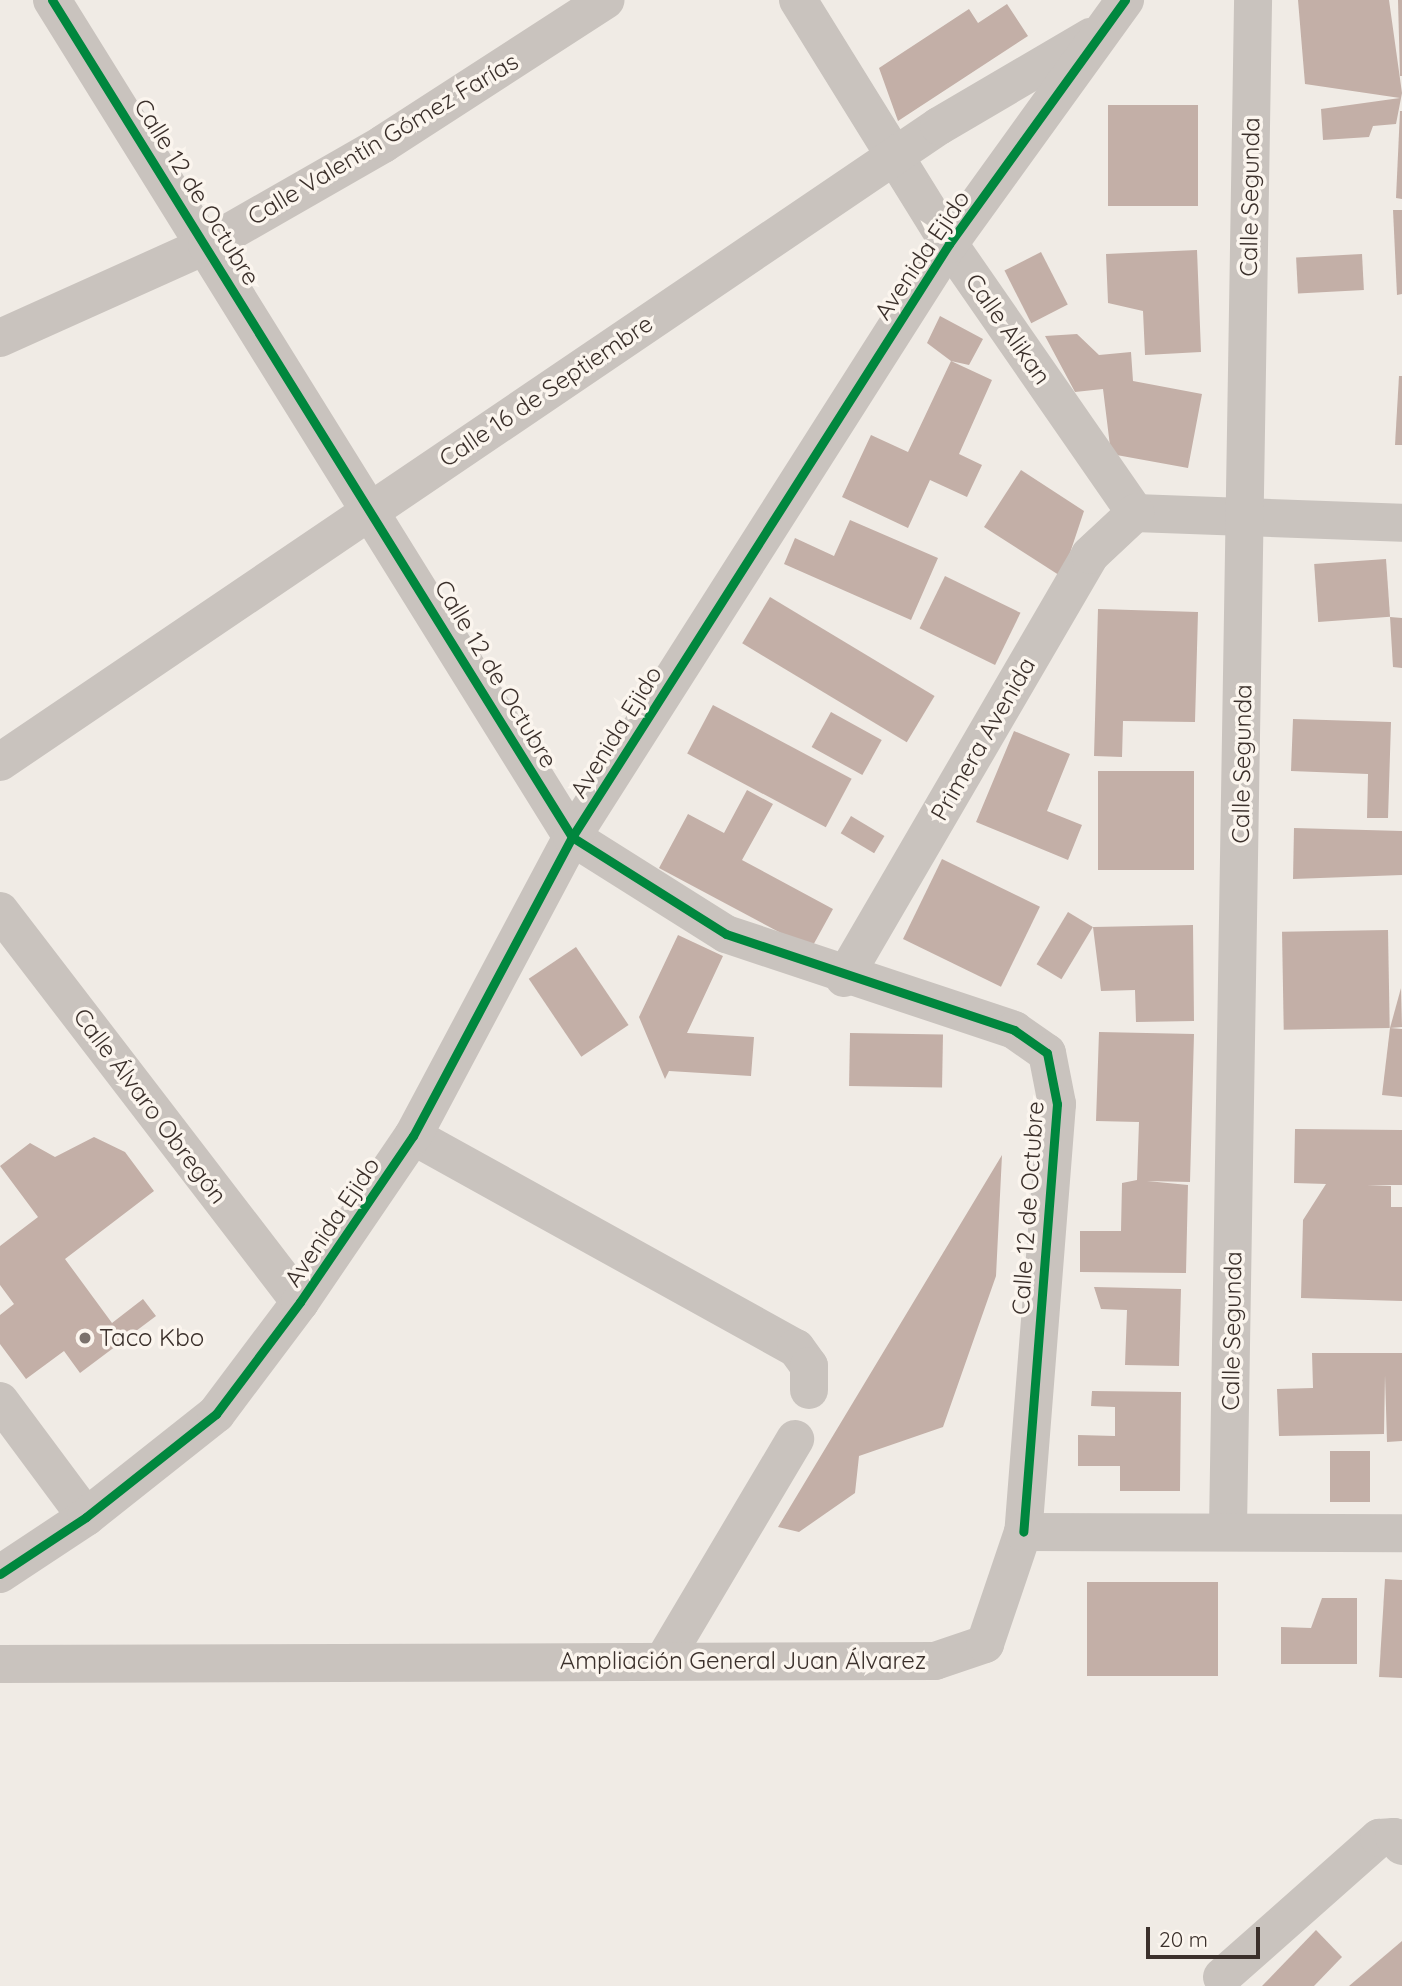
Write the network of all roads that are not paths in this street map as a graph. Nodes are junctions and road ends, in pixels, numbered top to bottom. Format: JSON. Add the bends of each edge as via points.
{"nodes":[{"id":1,"x":52,"y":0,"type":"edge"},
{"id":2,"x":606,"y":0,"type":"edge"},
{"id":3,"x":798,"y":0,"type":"edge"},
{"id":4,"x":1125,"y":0,"type":"edge"},
{"id":5,"x":1253,"y":0,"type":"edge"},
{"id":6,"x":1101,"y":32,"type":"junction"},
{"id":7,"x":894,"y":160,"type":"junction"},
{"id":8,"x":949,"y":244,"type":"junction"},
{"id":9,"x":208,"y":245,"type":"junction"},
{"id":10,"x":0,"y":338,"type":"edge"},
{"id":11,"x":372,"y":507,"type":"junction"},
{"id":12,"x":1135,"y":513,"type":"junction"},
{"id":13,"x":1246,"y":517,"type":"junction"},
{"id":14,"x":1402,"y":523,"type":"edge"},
{"id":15,"x":0,"y":762,"type":"edge"},
{"id":16,"x":572,"y":837,"type":"junction"},
{"id":17,"x":0,"y":911,"type":"edge"},
{"id":18,"x":844,"y":978,"type":"junction"},
{"id":19,"x":413,"y":1136,"type":"junction"},
{"id":20,"x":300,"y":1302,"type":"junction"},
{"id":21,"x":809,"y":1390,"type":"dead end"},
{"id":22,"x":0,"y":1401,"type":"edge"},
{"id":23,"x":795,"y":1439,"type":"dead end"},
{"id":24,"x":86,"y":1517,"type":"junction"},
{"id":25,"x":1228,"y":1528,"type":"junction"},
{"id":26,"x":1023,"y":1532,"type":"junction"},
{"id":27,"x":1402,"y":1533,"type":"edge"},
{"id":28,"x":0,"y":1574,"type":"edge"},
{"id":29,"x":664,"y":1660,"type":"junction"},
{"id":30,"x":0,"y":1664,"type":"edge"},
{"id":31,"x":1402,"y":1846,"type":"edge"},
{"id":32,"x":1222,"y":1977,"type":"dead end"}],
"edges":[{"from":1,"to":9,"type":"street","name":"Calle 12 de Octubre"},
{"from":2,"to":9,"type":"street","name":"Calle Valentín Gómez Farías","via":[[383,144]]},
{"from":3,"to":7,"type":"street","name":"Calle Alikan"},
{"from":4,"to":6,"type":"street","name":"Avenida Ejido"},
{"from":5,"to":13,"type":"street","name":"Calle Segunda"},
{"from":6,"to":7,"type":"street","name":"Calle 16 de Septiembre","via":[[993,91]]},
{"from":6,"to":8,"type":"street","name":"Avenida Ejido"},
{"from":7,"to":8,"type":"street","name":"Calle Alikan"},
{"from":7,"to":11,"type":"street","name":"Calle 16 de Septiembre"},
{"from":8,"to":12,"type":"street","name":"Calle Alikan"},
{"from":8,"to":16,"type":"street","name":"Avenida Ejido"},
{"from":9,"to":10,"type":"street","name":"Calle Valentín Gómez Farías"},
{"from":9,"to":11,"type":"street","name":"Calle 12 de Octubre"},
{"from":11,"to":15,"type":"street","name":"Calle 16 de Septiembre"},
{"from":11,"to":16,"type":"street","name":"Calle 12 de Octubre"},
{"from":12,"to":13,"type":"street"},
{"from":12,"to":18,"type":"street","name":"Primera Avenida","via":[[1090,555]]},
{"from":13,"to":14,"type":"street"},
{"from":13,"to":25,"type":"street","name":"Calle Segunda"},
{"from":16,"to":18,"type":"street","name":"Calle 12 de Octubre","via":[[726,934]]},
{"from":16,"to":19,"type":"street","name":"Avenida Ejido"},
{"from":17,"to":20,"type":"street","name":"Calle Álvaro Obregón"},
{"from":18,"to":26,"type":"street","name":"Calle 12 de Octubre","via":[[1014,1030],[1047,1053],[1057,1104]]},
{"from":19,"to":20,"type":"street","name":"Avenida Ejido"},
{"from":19,"to":21,"type":"street","via":[[796,1348],[809,1366]]},
{"from":20,"to":24,"type":"street","name":"Avenida Ejido","via":[[216,1414]]},
{"from":22,"to":24,"type":"street"},
{"from":23,"to":29,"type":"street"},
{"from":24,"to":28,"type":"street","name":"Avenida Ejido"},
{"from":25,"to":26,"type":"street"},
{"from":25,"to":27,"type":"street"},
{"from":26,"to":29,"type":"street","name":"Ampliación General Juan Álvarez","via":[[985,1644],[968,1654],[935,1661]]},
{"from":29,"to":30,"type":"street","name":"Ampliación General Juan Álvarez"},
{"from":31,"to":32,"type":"street","via":[[1394,1837],[1379,1838]]}]}
